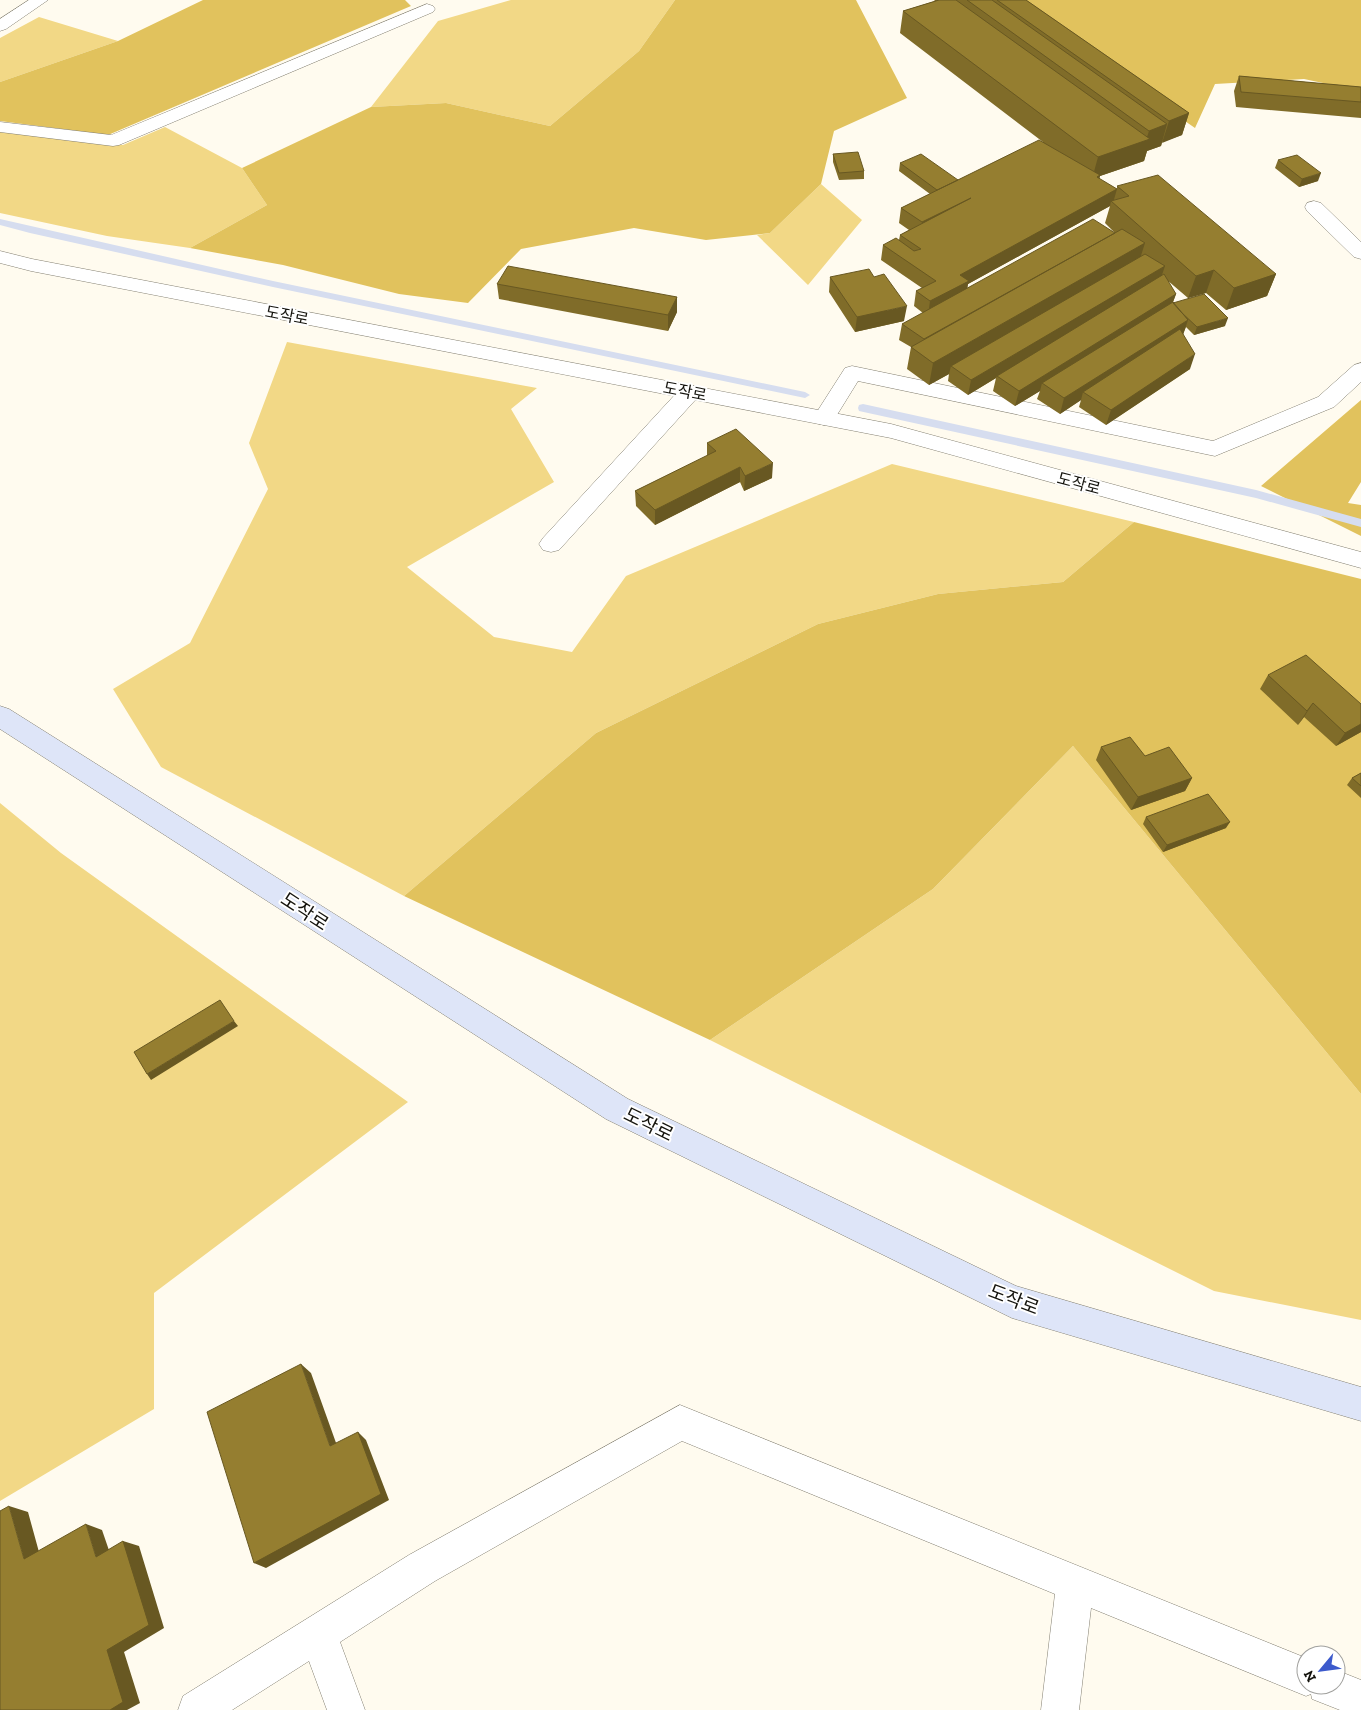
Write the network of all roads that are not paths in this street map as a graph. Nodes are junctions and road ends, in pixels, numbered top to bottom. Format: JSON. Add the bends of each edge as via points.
{"nodes":[{"id":1,"x":40,"y":0,"type":"edge"},
{"id":2,"x":426,"y":9,"type":"dead end"},
{"id":3,"x":0,"y":26,"type":"edge"},
{"id":4,"x":0,"y":127,"type":"edge"},
{"id":5,"x":1314,"y":207,"type":"dead end"},
{"id":6,"x":1361,"y":253,"type":"edge"},
{"id":7,"x":0,"y":257,"type":"edge"},
{"id":8,"x":1361,"y":370,"type":"edge"},
{"id":9,"x":690,"y":392,"type":"junction"},
{"id":10,"x":824,"y":418,"type":"junction"},
{"id":11,"x":551,"y":544,"type":"dead end"},
{"id":12,"x":1361,"y":560,"type":"edge"},
{"id":13,"x":0,"y":716,"type":"edge"},
{"id":14,"x":1361,"y":1404,"type":"edge"},
{"id":15,"x":1076,"y":1584,"type":"junction"},
{"id":16,"x":318,"y":1634,"type":"junction"},
{"id":17,"x":1296,"y":1673,"type":"edge"},
{"id":18,"x":1346,"y":1693,"type":"edge"},
{"id":19,"x":1361,"y":1699,"type":"edge"},
{"id":20,"x":197,"y":1710,"type":"edge"},
{"id":21,"x":346,"y":1710,"type":"edge"},
{"id":22,"x":1060,"y":1710,"type":"edge"}],
"edges":[{"from":1,"to":3,"type":"street"},
{"from":2,"to":4,"type":"street","via":[[113,140]]},
{"from":5,"to":6,"type":"street"},
{"from":7,"to":9,"type":"street","name":"도작로"},
{"from":8,"to":10,"type":"street","via":[[1326,402],[1216,449],[852,373]]},
{"from":9,"to":10,"type":"street","name":"도작로"},
{"from":9,"to":11,"type":"street"},
{"from":10,"to":12,"type":"street","name":"도작로","via":[[891,431]]},
{"from":13,"to":14,"type":"street","name":"도작로","via":[[617,1109],[1012,1301]]},
{"from":15,"to":16,"type":"street","via":[[680,1423],[422,1568]]},
{"from":15,"to":17,"type":"street"},
{"from":15,"to":22,"type":"street"},
{"from":16,"to":20,"type":"street"},
{"from":16,"to":21,"type":"street"},
{"from":18,"to":19,"type":"street"}]}
